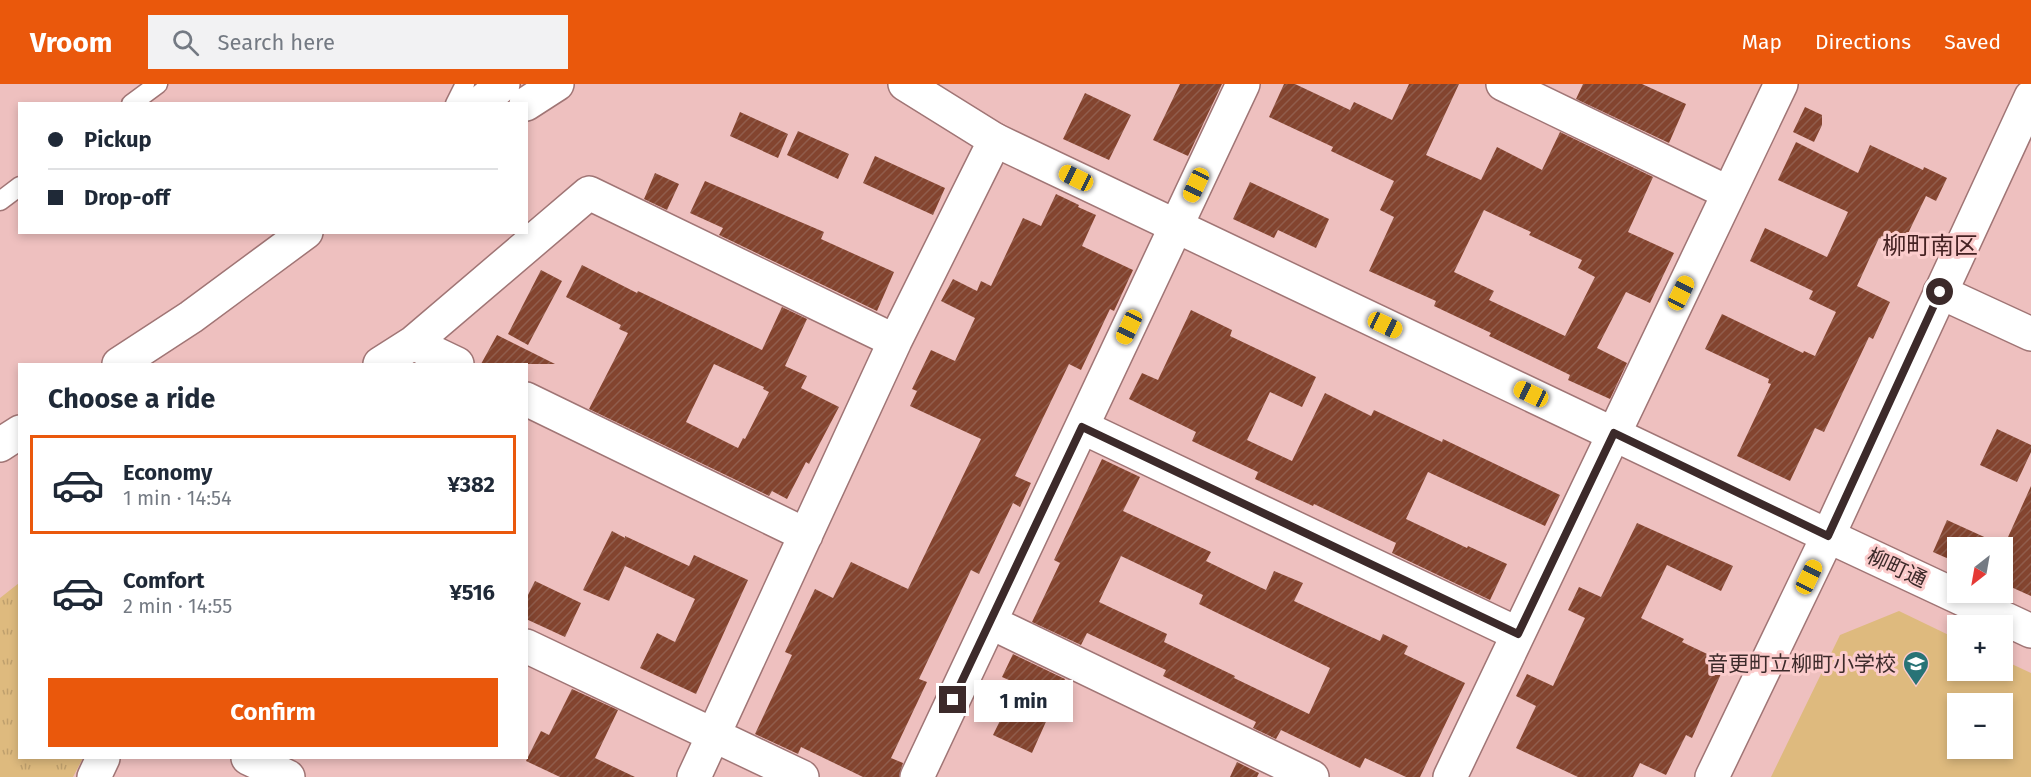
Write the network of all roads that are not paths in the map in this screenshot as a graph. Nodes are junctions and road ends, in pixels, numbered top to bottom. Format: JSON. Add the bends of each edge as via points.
{"nodes":[{"id":1,"x":158,"y":84,"type":"edge"},
{"id":2,"x":465,"y":84,"type":"edge"},
{"id":3,"x":503,"y":84,"type":"edge"},
{"id":4,"x":557,"y":84,"type":"edge"},
{"id":5,"x":905,"y":84,"type":"edge"},
{"id":6,"x":1243,"y":84,"type":"edge"},
{"id":7,"x":1503,"y":84,"type":"edge"},
{"id":8,"x":1781,"y":84,"type":"edge"},
{"id":9,"x":2031,"y":97,"type":"edge"},
{"id":10,"x":134,"y":102,"type":"edge"},
{"id":11,"x":456,"y":102,"type":"edge"},
{"id":12,"x":480,"y":102,"type":"edge"},
{"id":13,"x":528,"y":103,"type":"edge"},
{"id":14,"x":995,"y":140,"type":"junction"},
{"id":15,"x":18,"y":188,"type":"edge"},
{"id":16,"x":1729,"y":193,"type":"junction"},
{"id":17,"x":0,"y":201,"type":"edge"},
{"id":18,"x":1177,"y":226,"type":"junction"},
{"id":19,"x":303,"y":234,"type":"edge"},
{"id":20,"x":1940,"y":292,"type":"junction"},
{"id":21,"x":2031,"y":334,"type":"edge"},
{"id":22,"x":895,"y":341,"type":"junction"},
{"id":23,"x":413,"y":343,"type":"junction"},
{"id":24,"x":121,"y":363,"type":"edge"},
{"id":25,"x":382,"y":363,"type":"edge"},
{"id":26,"x":455,"y":363,"type":"edge"},
{"id":27,"x":528,"y":400,"type":"edge"},
{"id":28,"x":1082,"y":427,"type":"junction"},
{"id":29,"x":18,"y":433,"type":"edge"},
{"id":30,"x":1614,"y":433,"type":"junction"},
{"id":31,"x":0,"y":445,"type":"edge"},
{"id":32,"x":806,"y":535,"type":"junction"},
{"id":33,"x":1828,"y":536,"type":"junction"},
{"id":34,"x":990,"y":622,"type":"junction"},
{"id":35,"x":2031,"y":631,"type":"edge"},
{"id":36,"x":1518,"y":634,"type":"junction"},
{"id":37,"x":528,"y":647,"type":"edge"},
{"id":38,"x":715,"y":735,"type":"junction"},
{"id":39,"x":103,"y":759,"type":"edge"},
{"id":40,"x":250,"y":759,"type":"edge"},
{"id":41,"x":94,"y":777,"type":"edge"},
{"id":42,"x":288,"y":777,"type":"edge"},
{"id":43,"x":694,"y":777,"type":"edge"},
{"id":44,"x":802,"y":777,"type":"edge"},
{"id":45,"x":917,"y":777,"type":"edge"},
{"id":46,"x":1312,"y":777,"type":"edge"},
{"id":47,"x":1450,"y":777,"type":"edge"},
{"id":48,"x":1712,"y":777,"type":"edge"}],
"edges":[{"from":1,"to":10,"type":"lane"},
{"from":2,"to":11,"type":"lane"},
{"from":3,"to":12,"type":"street"},
{"from":4,"to":13,"type":"street"},
{"from":5,"to":14,"type":"street","name":"柳町通"},
{"from":6,"to":18,"type":"street"},
{"from":7,"to":16,"type":"street"},
{"from":8,"to":16,"type":"street"},
{"from":9,"to":20,"type":"street"},
{"from":14,"to":18,"type":"street","name":"柳町通"},
{"from":14,"to":22,"type":"street"},
{"from":15,"to":17,"type":"lane"},
{"from":16,"to":30,"type":"street"},
{"from":18,"to":28,"type":"street"},
{"from":18,"to":30,"type":"street","name":"柳町通"},
{"from":19,"to":24,"type":"street","via":[[191,317]]},
{"from":20,"to":21,"type":"street"},
{"from":20,"to":33,"type":"street"},
{"from":22,"to":23,"type":"street","via":[[589,193]]},
{"from":22,"to":32,"type":"street"},
{"from":23,"to":25,"type":"street"},
{"from":23,"to":26,"type":"street"},
{"from":27,"to":32,"type":"street"},
{"from":28,"to":34,"type":"street"},
{"from":28,"to":36,"type":"street"},
{"from":29,"to":31,"type":"street"},
{"from":30,"to":33,"type":"street","name":"柳町通"},
{"from":30,"to":36,"type":"street"},
{"from":32,"to":38,"type":"street"},
{"from":33,"to":35,"type":"street","name":"柳町通"},
{"from":33,"to":48,"type":"street"},
{"from":34,"to":45,"type":"street"},
{"from":34,"to":46,"type":"street"},
{"from":36,"to":47,"type":"street"},
{"from":37,"to":38,"type":"street"},
{"from":38,"to":43,"type":"street"},
{"from":38,"to":44,"type":"street"},
{"from":39,"to":41,"type":"street"},
{"from":40,"to":42,"type":"street"}]}
